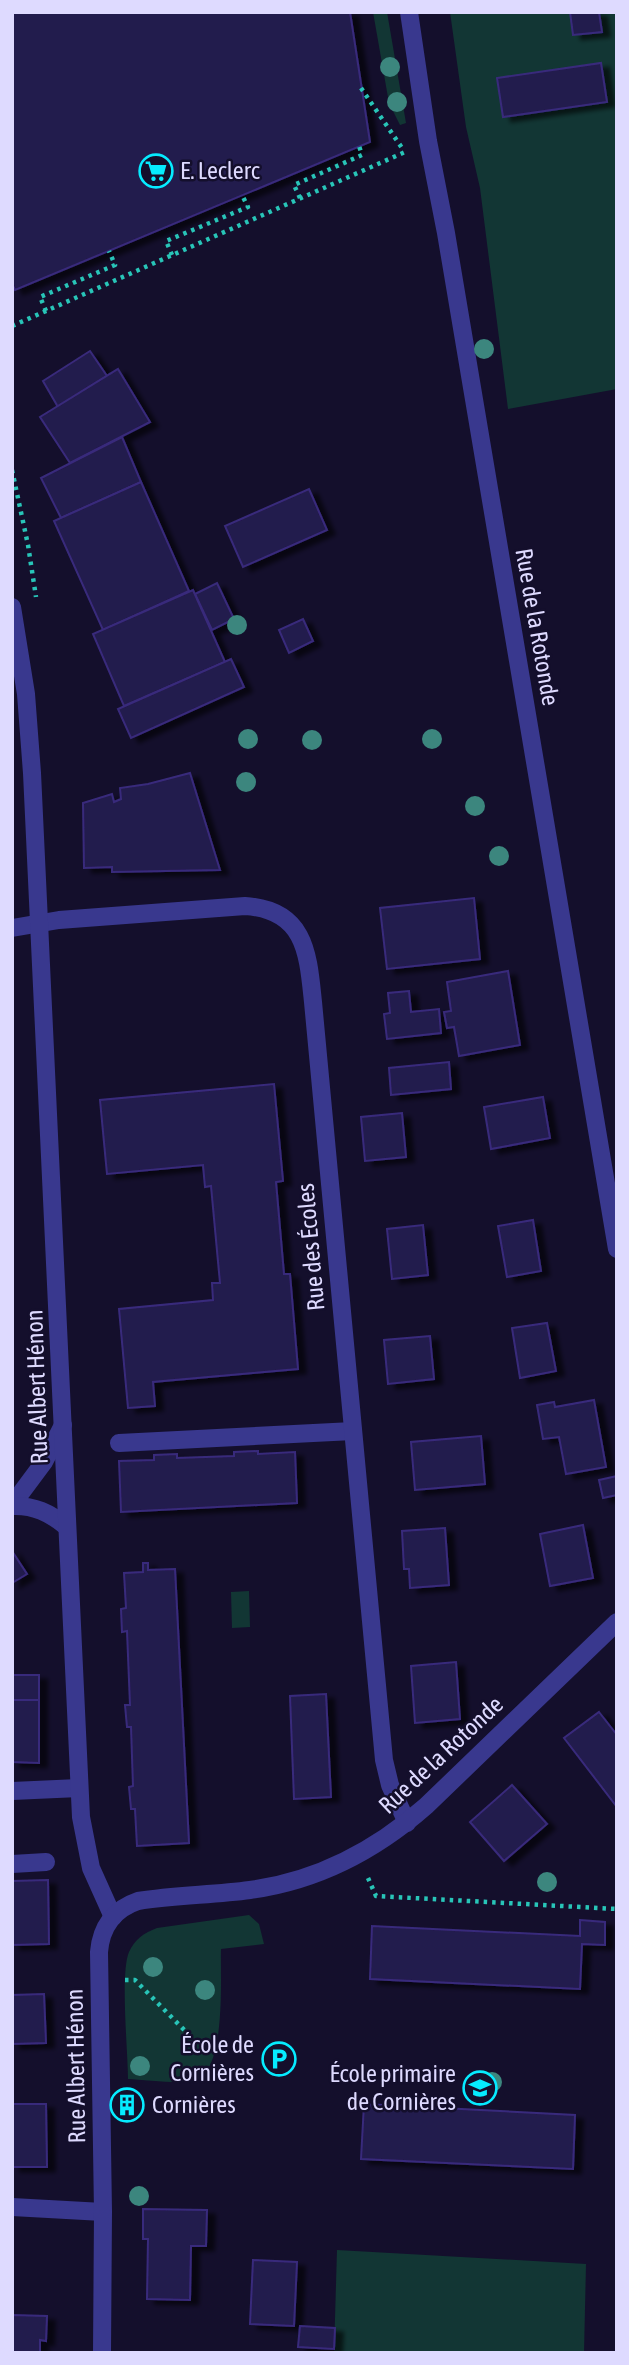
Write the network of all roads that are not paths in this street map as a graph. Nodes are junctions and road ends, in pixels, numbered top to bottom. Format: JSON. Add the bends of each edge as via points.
{"nodes":[{"id":1,"x":409,"y":12,"type":"edge"},
{"id":2,"x":12,"y":607,"type":"edge"},
{"id":3,"x":39,"y":923,"type":"junction"},
{"id":4,"x":12,"y":928,"type":"edge"},
{"id":5,"x":617,"y":1250,"type":"edge"},
{"id":6,"x":62,"y":1425,"type":"junction"},
{"id":7,"x":353,"y":1431,"type":"junction"},
{"id":8,"x":118,"y":1443,"type":"dead end"},
{"id":9,"x":12,"y":1506,"type":"edge"},
{"id":10,"x":67,"y":1527,"type":"junction"},
{"id":11,"x":617,"y":1622,"type":"edge"},
{"id":12,"x":79,"y":1788,"type":"junction"},
{"id":13,"x":12,"y":1791,"type":"edge"},
{"id":14,"x":407,"y":1823,"type":"junction"},
{"id":15,"x":46,"y":1862,"type":"dead end"},
{"id":16,"x":12,"y":1864,"type":"edge"},
{"id":17,"x":113,"y":1917,"type":"junction"},
{"id":18,"x":12,"y":2207,"type":"edge"},
{"id":19,"x":103,"y":2212,"type":"junction"},
{"id":20,"x":102,"y":2353,"type":"edge"}],
"edges":[{"from":1,"to":5,"type":"street","name":"Rue de la Rotonde"},
{"from":2,"to":3,"type":"street","name":"Rue Albert Hénon","via":[[30,734]]},
{"from":3,"to":4,"type":"street","name":"Rue des Écoles"},
{"from":3,"to":6,"type":"street","name":"Rue Albert Hénon"},
{"from":3,"to":7,"type":"street","name":"Rue des Écoles","via":[[245,906],[278,915],[302,938],[309,966]]},
{"from":6,"to":9,"type":"street","via":[[44,1462]]},
{"from":6,"to":10,"type":"street","name":"Rue Albert Hénon"},
{"from":7,"to":8,"type":"street"},
{"from":7,"to":14,"type":"street","name":"Rue des Écoles","via":[[384,1760]]},
{"from":9,"to":10,"type":"street","via":[[34,1507]]},
{"from":10,"to":12,"type":"street","name":"Rue Albert Hénon"},
{"from":11,"to":14,"type":"street","name":"Rue de la Rotonde"},
{"from":12,"to":13,"type":"street"},
{"from":12,"to":17,"type":"street","name":"Rue Albert Hénon","via":[[91,1868]]},
{"from":14,"to":17,"type":"street","name":"Rue de la Rotonde","via":[[358,1854],[309,1876],[248,1890],[138,1901]]},
{"from":15,"to":16,"type":"street"},
{"from":17,"to":19,"type":"street","name":"Rue Albert Hénon","via":[[100,1943]]},
{"from":18,"to":19,"type":"street"},
{"from":19,"to":20,"type":"street","name":"Rue Albert Hénon"}]}
